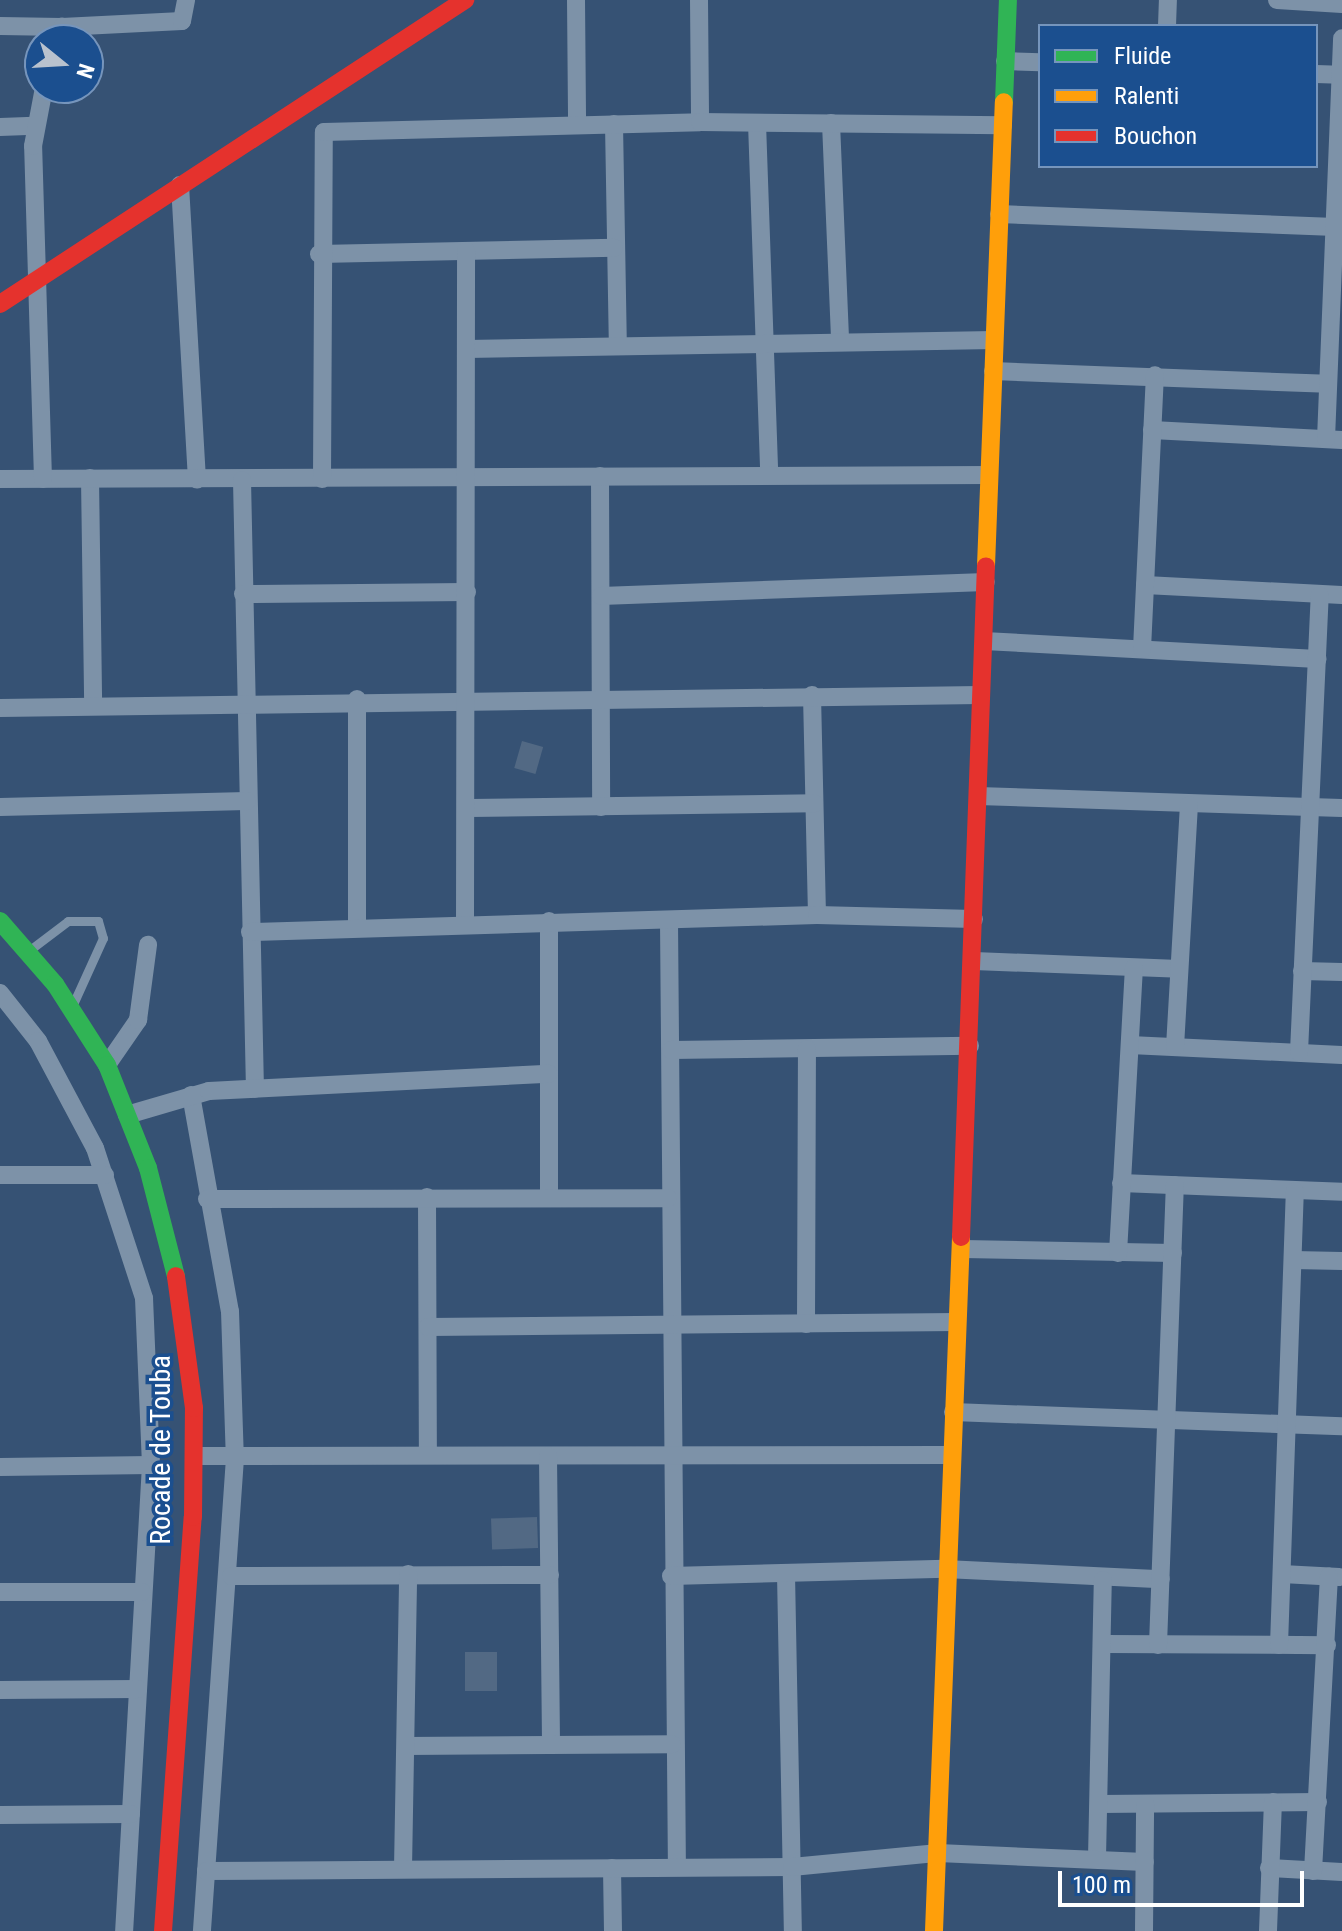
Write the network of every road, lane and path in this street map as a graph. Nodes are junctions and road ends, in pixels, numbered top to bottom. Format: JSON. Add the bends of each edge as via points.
{"nodes":[{"id":1,"x":186,"y":0,"type":"edge"},
{"id":2,"x":465,"y":0,"type":"edge"},
{"id":3,"x":576,"y":0,"type":"edge"},
{"id":4,"x":699,"y":0,"type":"edge"},
{"id":5,"x":1008,"y":0,"type":"edge"},
{"id":6,"x":1168,"y":0,"type":"edge"},
{"id":7,"x":1277,"y":0,"type":"edge"},
{"id":8,"x":1342,"y":4,"type":"edge"},
{"id":9,"x":1167,"y":24,"type":"edge"},
{"id":10,"x":0,"y":26,"type":"edge"},
{"id":11,"x":24,"y":29,"type":"edge"},
{"id":12,"x":104,"y":29,"type":"edge"},
{"id":13,"x":1342,"y":38,"type":"edge"},
{"id":14,"x":1005,"y":61,"type":"junction"},
{"id":15,"x":1038,"y":62,"type":"edge"},
{"id":16,"x":1318,"y":74,"type":"edge"},
{"id":17,"x":1339,"y":75,"type":"junction"},
{"id":18,"x":40,"y":104,"type":"edge"},
{"id":19,"x":700,"y":122,"type":"junction"},
{"id":20,"x":757,"y":123,"type":"junction"},
{"id":21,"x":831,"y":123,"type":"junction"},
{"id":22,"x":577,"y":124,"type":"junction"},
{"id":23,"x":614,"y":124,"type":"junction"},
{"id":24,"x":1003,"y":125,"type":"junction"},
{"id":25,"x":34,"y":126,"type":"junction"},
{"id":26,"x":0,"y":127,"type":"edge"},
{"id":27,"x":180,"y":185,"type":"junction"},
{"id":28,"x":999,"y":214,"type":"junction"},
{"id":29,"x":1338,"y":227,"type":"edge"},
{"id":30,"x":614,"y":248,"type":"junction"},
{"id":31,"x":466,"y":251,"type":"junction"},
{"id":32,"x":319,"y":254,"type":"junction"},
{"id":33,"x":36,"y":279,"type":"junction"},
{"id":34,"x":0,"y":304,"type":"edge"},
{"id":35,"x":840,"y":339,"type":"junction"},
{"id":36,"x":994,"y":340,"type":"junction"},
{"id":37,"x":761,"y":342,"type":"junction"},
{"id":38,"x":618,"y":343,"type":"junction"},
{"id":39,"x":467,"y":349,"type":"junction"},
{"id":40,"x":993,"y":371,"type":"junction"},
{"id":41,"x":1155,"y":375,"type":"junction"},
{"id":42,"x":1327,"y":384,"type":"junction"},
{"id":43,"x":1152,"y":430,"type":"junction"},
{"id":44,"x":1334,"y":439,"type":"edge"},
{"id":45,"x":769,"y":471,"type":"junction"},
{"id":46,"x":989,"y":475,"type":"junction"},
{"id":47,"x":600,"y":476,"type":"junction"},
{"id":48,"x":90,"y":478,"type":"junction"},
{"id":49,"x":0,"y":479,"type":"edge"},
{"id":50,"x":43,"y":479,"type":"junction"},
{"id":51,"x":322,"y":479,"type":"junction"},
{"id":52,"x":466,"y":479,"type":"junction"},
{"id":53,"x":197,"y":480,"type":"junction"},
{"id":54,"x":242,"y":480,"type":"junction"},
{"id":55,"x":986,"y":582,"type":"junction"},
{"id":56,"x":1145,"y":585,"type":"junction"},
{"id":57,"x":467,"y":592,"type":"junction"},
{"id":58,"x":243,"y":594,"type":"junction"},
{"id":59,"x":1320,"y":595,"type":"junction"},
{"id":60,"x":1342,"y":595,"type":"edge"},
{"id":61,"x":601,"y":596,"type":"junction"},
{"id":62,"x":984,"y":641,"type":"junction"},
{"id":63,"x":1142,"y":649,"type":"junction"},
{"id":64,"x":1318,"y":659,"type":"junction"},
{"id":65,"x":602,"y":694,"type":"junction"},
{"id":66,"x":812,"y":695,"type":"junction"},
{"id":67,"x":980,"y":695,"type":"junction"},
{"id":68,"x":469,"y":698,"type":"junction"},
{"id":69,"x":357,"y":699,"type":"junction"},
{"id":70,"x":244,"y":701,"type":"junction"},
{"id":71,"x":93,"y":706,"type":"junction"},
{"id":72,"x":0,"y":708,"type":"edge"},
{"id":73,"x":978,"y":796,"type":"junction"},
{"id":74,"x":247,"y":801,"type":"junction"},
{"id":75,"x":814,"y":803,"type":"junction"},
{"id":76,"x":1189,"y":805,"type":"junction"},
{"id":77,"x":0,"y":807,"type":"edge"},
{"id":78,"x":601,"y":807,"type":"junction"},
{"id":79,"x":1308,"y":807,"type":"junction"},
{"id":80,"x":470,"y":808,"type":"junction"},
{"id":81,"x":1342,"y":808,"type":"edge"},
{"id":82,"x":817,"y":915,"type":"junction"},
{"id":83,"x":974,"y":919,"type":"junction"},
{"id":84,"x":0,"y":921,"type":"edge"},
{"id":85,"x":549,"y":921,"type":"junction"},
{"id":86,"x":669,"y":921,"type":"junction"},
{"id":87,"x":465,"y":923,"type":"junction"},
{"id":88,"x":357,"y":928,"type":"junction"},
{"id":89,"x":250,"y":932,"type":"junction"},
{"id":90,"x":148,"y":945,"type":"dead end"},
{"id":91,"x":28,"y":952,"type":"junction"},
{"id":92,"x":974,"y":961,"type":"junction"},
{"id":93,"x":1134,"y":968,"type":"junction"},
{"id":94,"x":1179,"y":969,"type":"junction"},
{"id":95,"x":1302,"y":971,"type":"junction"},
{"id":96,"x":1342,"y":972,"type":"edge"},
{"id":97,"x":0,"y":993,"type":"edge"},
{"id":98,"x":71,"y":1007,"type":"junction"},
{"id":99,"x":1130,"y":1045,"type":"junction"},
{"id":100,"x":970,"y":1046,"type":"junction"},
{"id":101,"x":1175,"y":1047,"type":"junction"},
{"id":102,"x":807,"y":1049,"type":"junction"},
{"id":103,"x":671,"y":1050,"type":"junction"},
{"id":104,"x":1299,"y":1052,"type":"junction"},
{"id":105,"x":1342,"y":1055,"type":"edge"},
{"id":106,"x":107,"y":1065,"type":"junction"},
{"id":107,"x":549,"y":1074,"type":"junction"},
{"id":108,"x":255,"y":1089,"type":"junction"},
{"id":109,"x":191,"y":1095,"type":"junction"},
{"id":110,"x":127,"y":1115,"type":"junction"},
{"id":111,"x":0,"y":1175,"type":"edge"},
{"id":112,"x":105,"y":1175,"type":"junction"},
{"id":113,"x":1121,"y":1183,"type":"junction"},
{"id":114,"x":1175,"y":1185,"type":"junction"},
{"id":115,"x":1295,"y":1191,"type":"junction"},
{"id":116,"x":1342,"y":1192,"type":"edge"},
{"id":117,"x":549,"y":1196,"type":"junction"},
{"id":118,"x":427,"y":1197,"type":"junction"},
{"id":119,"x":668,"y":1198,"type":"junction"},
{"id":120,"x":207,"y":1199,"type":"junction"},
{"id":121,"x":1342,"y":1247,"type":"edge"},
{"id":122,"x":963,"y":1249,"type":"junction"},
{"id":123,"x":1118,"y":1253,"type":"junction"},
{"id":124,"x":1173,"y":1253,"type":"junction"},
{"id":125,"x":1293,"y":1260,"type":"junction"},
{"id":126,"x":1342,"y":1261,"type":"edge"},
{"id":127,"x":957,"y":1322,"type":"junction"},
{"id":128,"x":671,"y":1324,"type":"junction"},
{"id":129,"x":806,"y":1324,"type":"junction"},
{"id":130,"x":428,"y":1327,"type":"junction"},
{"id":131,"x":953,"y":1412,"type":"junction"},
{"id":132,"x":1166,"y":1418,"type":"junction"},
{"id":133,"x":1286,"y":1424,"type":"junction"},
{"id":134,"x":1342,"y":1426,"type":"edge"},
{"id":135,"x":428,"y":1453,"type":"junction"},
{"id":136,"x":949,"y":1455,"type":"junction"},
{"id":137,"x":194,"y":1456,"type":"junction"},
{"id":138,"x":548,"y":1456,"type":"junction"},
{"id":139,"x":675,"y":1456,"type":"junction"},
{"id":140,"x":235,"y":1458,"type":"junction"},
{"id":141,"x":151,"y":1465,"type":"junction"},
{"id":142,"x":0,"y":1467,"type":"edge"},
{"id":143,"x":945,"y":1569,"type":"junction"},
{"id":144,"x":408,"y":1574,"type":"junction"},
{"id":145,"x":786,"y":1574,"type":"junction"},
{"id":146,"x":1282,"y":1574,"type":"junction"},
{"id":147,"x":550,"y":1575,"type":"junction"},
{"id":148,"x":231,"y":1576,"type":"junction"},
{"id":149,"x":671,"y":1576,"type":"junction"},
{"id":150,"x":1336,"y":1577,"type":"edge"},
{"id":151,"x":1161,"y":1579,"type":"junction"},
{"id":152,"x":1103,"y":1580,"type":"junction"},
{"id":153,"x":0,"y":1592,"type":"edge"},
{"id":154,"x":142,"y":1592,"type":"junction"},
{"id":155,"x":1105,"y":1644,"type":"junction"},
{"id":156,"x":1158,"y":1645,"type":"junction"},
{"id":157,"x":1279,"y":1645,"type":"junction"},
{"id":158,"x":1327,"y":1645,"type":"junction"},
{"id":159,"x":138,"y":1689,"type":"junction"},
{"id":160,"x":0,"y":1690,"type":"edge"},
{"id":161,"x":672,"y":1744,"type":"junction"},
{"id":162,"x":551,"y":1745,"type":"junction"},
{"id":163,"x":406,"y":1746,"type":"junction"},
{"id":164,"x":1273,"y":1802,"type":"junction"},
{"id":165,"x":1318,"y":1802,"type":"junction"},
{"id":166,"x":1099,"y":1804,"type":"junction"},
{"id":167,"x":1145,"y":1804,"type":"junction"},
{"id":168,"x":131,"y":1814,"type":"junction"},
{"id":169,"x":0,"y":1815,"type":"edge"},
{"id":170,"x":938,"y":1853,"type":"junction"},
{"id":171,"x":1097,"y":1858,"type":"junction"},
{"id":172,"x":1145,"y":1862,"type":"junction"},
{"id":173,"x":677,"y":1867,"type":"junction"},
{"id":174,"x":792,"y":1867,"type":"junction"},
{"id":175,"x":612,"y":1868,"type":"junction"},
{"id":176,"x":1269,"y":1868,"type":"junction"},
{"id":177,"x":403,"y":1869,"type":"junction"},
{"id":178,"x":206,"y":1871,"type":"junction"},
{"id":179,"x":1313,"y":1871,"type":"junction"},
{"id":180,"x":1342,"y":1872,"type":"edge"},
{"id":181,"x":124,"y":1931,"type":"edge"},
{"id":182,"x":163,"y":1931,"type":"edge"},
{"id":183,"x":202,"y":1931,"type":"edge"},
{"id":184,"x":613,"y":1931,"type":"edge"},
{"id":185,"x":793,"y":1931,"type":"edge"},
{"id":186,"x":934,"y":1931,"type":"edge"},
{"id":187,"x":1144,"y":1931,"type":"edge"},
{"id":188,"x":1268,"y":1931,"type":"edge"}],
"edges":[{"from":1,"to":12,"type":"street","via":[[182,21]]},
{"from":2,"to":27,"type":"street"},
{"from":3,"to":22,"type":"street"},
{"from":4,"to":19,"type":"street"},
{"from":5,"to":14,"type":"street"},
{"from":6,"to":9,"type":"street"},
{"from":7,"to":8,"type":"street"},
{"from":10,"to":11,"type":"street"},
{"from":13,"to":17,"type":"street"},
{"from":14,"to":15,"type":"street"},
{"from":14,"to":24,"type":"street"},
{"from":16,"to":17,"type":"street"},
{"from":17,"to":29,"type":"street"},
{"from":18,"to":25,"type":"street"},
{"from":19,"to":20,"type":"street"},
{"from":19,"to":23,"type":"street"},
{"from":20,"to":21,"type":"street"},
{"from":20,"to":37,"type":"street"},
{"from":21,"to":24,"type":"street"},
{"from":21,"to":35,"type":"street"},
{"from":22,"to":23,"type":"street"},
{"from":22,"to":32,"type":"street","via":[[324,132]]},
{"from":23,"to":30,"type":"street"},
{"from":24,"to":28,"type":"street"},
{"from":25,"to":26,"type":"street"},
{"from":25,"to":33,"type":"street"},
{"from":27,"to":33,"type":"street"},
{"from":27,"to":53,"type":"street"},
{"from":28,"to":29,"type":"street"},
{"from":28,"to":36,"type":"street"},
{"from":29,"to":42,"type":"street"},
{"from":30,"to":31,"type":"street"},
{"from":30,"to":38,"type":"street"},
{"from":31,"to":32,"type":"street"},
{"from":31,"to":39,"type":"street"},
{"from":32,"to":51,"type":"street"},
{"from":33,"to":34,"type":"street"},
{"from":33,"to":50,"type":"street"},
{"from":35,"to":36,"type":"street"},
{"from":35,"to":37,"type":"street"},
{"from":36,"to":40,"type":"street"},
{"from":37,"to":38,"type":"street"},
{"from":37,"to":45,"type":"street"},
{"from":38,"to":39,"type":"street"},
{"from":39,"to":52,"type":"street"},
{"from":40,"to":41,"type":"street"},
{"from":40,"to":46,"type":"street"},
{"from":41,"to":42,"type":"street"},
{"from":41,"to":43,"type":"street"},
{"from":42,"to":44,"type":"street"},
{"from":43,"to":44,"type":"street"},
{"from":43,"to":56,"type":"street"},
{"from":45,"to":46,"type":"street"},
{"from":45,"to":47,"type":"street"},
{"from":46,"to":55,"type":"street"},
{"from":47,"to":52,"type":"street"},
{"from":47,"to":61,"type":"street"},
{"from":48,"to":50,"type":"street"},
{"from":48,"to":53,"type":"street"},
{"from":48,"to":71,"type":"street"},
{"from":49,"to":50,"type":"street"},
{"from":51,"to":52,"type":"street"},
{"from":51,"to":54,"type":"street"},
{"from":52,"to":57,"type":"street"},
{"from":53,"to":54,"type":"street"},
{"from":54,"to":58,"type":"street"},
{"from":55,"to":61,"type":"street"},
{"from":55,"to":62,"type":"street"},
{"from":56,"to":59,"type":"street"},
{"from":56,"to":63,"type":"street"},
{"from":57,"to":58,"type":"street"},
{"from":57,"to":68,"type":"street"},
{"from":58,"to":70,"type":"street"},
{"from":59,"to":60,"type":"street"},
{"from":59,"to":64,"type":"street"},
{"from":61,"to":65,"type":"street"},
{"from":62,"to":63,"type":"street"},
{"from":62,"to":67,"type":"street"},
{"from":63,"to":64,"type":"street"},
{"from":64,"to":79,"type":"street"},
{"from":65,"to":66,"type":"street"},
{"from":65,"to":68,"type":"street"},
{"from":65,"to":78,"type":"street"},
{"from":66,"to":67,"type":"street"},
{"from":66,"to":75,"type":"street"},
{"from":67,"to":73,"type":"street"},
{"from":68,"to":69,"type":"street"},
{"from":68,"to":80,"type":"street"},
{"from":69,"to":70,"type":"street"},
{"from":69,"to":88,"type":"street"},
{"from":70,"to":71,"type":"street"},
{"from":70,"to":74,"type":"street"},
{"from":71,"to":72,"type":"street"},
{"from":73,"to":76,"type":"street"},
{"from":73,"to":83,"type":"street"},
{"from":74,"to":77,"type":"street"},
{"from":74,"to":89,"type":"street"},
{"from":75,"to":78,"type":"street"},
{"from":75,"to":82,"type":"street"},
{"from":76,"to":79,"type":"street"},
{"from":76,"to":94,"type":"street"},
{"from":78,"to":80,"type":"street"},
{"from":79,"to":81,"type":"street"},
{"from":79,"to":95,"type":"street"},
{"from":80,"to":87,"type":"street"},
{"from":82,"to":83,"type":"street"},
{"from":82,"to":86,"type":"street"},
{"from":83,"to":92,"type":"street"},
{"from":84,"to":91,"type":"street","name":"Rocade de Touba"},
{"from":85,"to":86,"type":"street"},
{"from":85,"to":87,"type":"street"},
{"from":85,"to":107,"type":"street"},
{"from":86,"to":103,"type":"street"},
{"from":87,"to":88,"type":"street"},
{"from":88,"to":89,"type":"street"},
{"from":89,"to":108,"type":"street"},
{"from":90,"to":106,"type":"street","via":[[138,1020]]},
{"from":91,"to":98,"type":"street","name":"Rocade de Touba"},
{"from":91,"to":98,"type":"lane","via":[[68,921],[98,921],[103,938]]},
{"from":92,"to":93,"type":"street"},
{"from":92,"to":100,"type":"street"},
{"from":93,"to":94,"type":"street"},
{"from":93,"to":99,"type":"street"},
{"from":94,"to":101,"type":"street"},
{"from":95,"to":96,"type":"street"},
{"from":95,"to":104,"type":"street"},
{"from":97,"to":112,"type":"street","via":[[38,1041]]},
{"from":98,"to":106,"type":"street","name":"Rocade de Touba"},
{"from":99,"to":101,"type":"street"},
{"from":99,"to":113,"type":"street"},
{"from":100,"to":102,"type":"street"},
{"from":100,"to":122,"type":"street"},
{"from":101,"to":104,"type":"street"},
{"from":102,"to":103,"type":"street"},
{"from":102,"to":129,"type":"street"},
{"from":103,"to":119,"type":"street"},
{"from":104,"to":105,"type":"street"},
{"from":106,"to":110,"type":"street","name":"Rocade de Touba"},
{"from":107,"to":108,"type":"street"},
{"from":107,"to":117,"type":"street"},
{"from":108,"to":109,"type":"street"},
{"from":109,"to":110,"type":"street"},
{"from":109,"to":120,"type":"street"},
{"from":110,"to":137,"type":"street","name":"Rocade de Touba","via":[[183,1303]]},
{"from":111,"to":112,"type":"street"},
{"from":112,"to":141,"type":"street","via":[[144,1298]]},
{"from":113,"to":114,"type":"street"},
{"from":113,"to":123,"type":"street"},
{"from":114,"to":115,"type":"street"},
{"from":114,"to":124,"type":"street"},
{"from":115,"to":116,"type":"street"},
{"from":115,"to":125,"type":"street"},
{"from":117,"to":118,"type":"street"},
{"from":117,"to":119,"type":"street"},
{"from":118,"to":120,"type":"street"},
{"from":118,"to":130,"type":"street"},
{"from":119,"to":128,"type":"street"},
{"from":120,"to":140,"type":"street","via":[[230,1311]]},
{"from":121,"to":126,"type":"street"},
{"from":122,"to":123,"type":"street"},
{"from":122,"to":127,"type":"street"},
{"from":123,"to":124,"type":"street"},
{"from":124,"to":132,"type":"street"},
{"from":125,"to":126,"type":"street"},
{"from":125,"to":133,"type":"street"},
{"from":127,"to":129,"type":"street"},
{"from":127,"to":131,"type":"street"},
{"from":128,"to":129,"type":"street"},
{"from":128,"to":130,"type":"street"},
{"from":128,"to":139,"type":"street"},
{"from":130,"to":135,"type":"street"},
{"from":131,"to":132,"type":"street"},
{"from":131,"to":136,"type":"street"},
{"from":132,"to":133,"type":"street"},
{"from":132,"to":151,"type":"street"},
{"from":133,"to":134,"type":"street"},
{"from":133,"to":146,"type":"street"},
{"from":135,"to":138,"type":"street"},
{"from":135,"to":140,"type":"street"},
{"from":136,"to":139,"type":"street"},
{"from":136,"to":143,"type":"street"},
{"from":137,"to":140,"type":"street"},
{"from":137,"to":182,"type":"street","name":"Rocade de Touba"},
{"from":138,"to":139,"type":"street"},
{"from":138,"to":147,"type":"street"},
{"from":139,"to":149,"type":"street"},
{"from":140,"to":148,"type":"street"},
{"from":141,"to":142,"type":"street"},
{"from":141,"to":154,"type":"street"},
{"from":143,"to":145,"type":"street"},
{"from":143,"to":152,"type":"street"},
{"from":143,"to":170,"type":"street"},
{"from":144,"to":147,"type":"street"},
{"from":144,"to":148,"type":"street"},
{"from":144,"to":163,"type":"street"},
{"from":145,"to":149,"type":"street"},
{"from":145,"to":174,"type":"street"},
{"from":146,"to":150,"type":"street"},
{"from":146,"to":157,"type":"street"},
{"from":147,"to":162,"type":"street"},
{"from":148,"to":178,"type":"street"},
{"from":149,"to":161,"type":"street"},
{"from":150,"to":158,"type":"street"},
{"from":151,"to":152,"type":"street"},
{"from":151,"to":156,"type":"street"},
{"from":152,"to":155,"type":"street"},
{"from":153,"to":154,"type":"street"},
{"from":154,"to":159,"type":"street"},
{"from":155,"to":156,"type":"street"},
{"from":155,"to":166,"type":"street"},
{"from":156,"to":157,"type":"street"},
{"from":157,"to":158,"type":"street"},
{"from":158,"to":165,"type":"street"},
{"from":159,"to":160,"type":"street"},
{"from":159,"to":168,"type":"street"},
{"from":161,"to":162,"type":"street"},
{"from":161,"to":173,"type":"street"},
{"from":162,"to":163,"type":"street"},
{"from":163,"to":177,"type":"street"},
{"from":164,"to":165,"type":"street"},
{"from":164,"to":167,"type":"street"},
{"from":164,"to":176,"type":"street"},
{"from":165,"to":179,"type":"street"},
{"from":166,"to":167,"type":"street"},
{"from":166,"to":171,"type":"street"},
{"from":167,"to":172,"type":"street"},
{"from":168,"to":169,"type":"street"},
{"from":168,"to":181,"type":"street"},
{"from":170,"to":171,"type":"street"},
{"from":170,"to":174,"type":"street"},
{"from":170,"to":186,"type":"street"},
{"from":171,"to":172,"type":"street"},
{"from":172,"to":187,"type":"street"},
{"from":173,"to":174,"type":"street"},
{"from":173,"to":175,"type":"street"},
{"from":174,"to":185,"type":"street"},
{"from":175,"to":177,"type":"street"},
{"from":175,"to":184,"type":"street"},
{"from":176,"to":179,"type":"street"},
{"from":176,"to":188,"type":"street"},
{"from":177,"to":178,"type":"street"},
{"from":178,"to":183,"type":"street"},
{"from":179,"to":180,"type":"street"}]}
